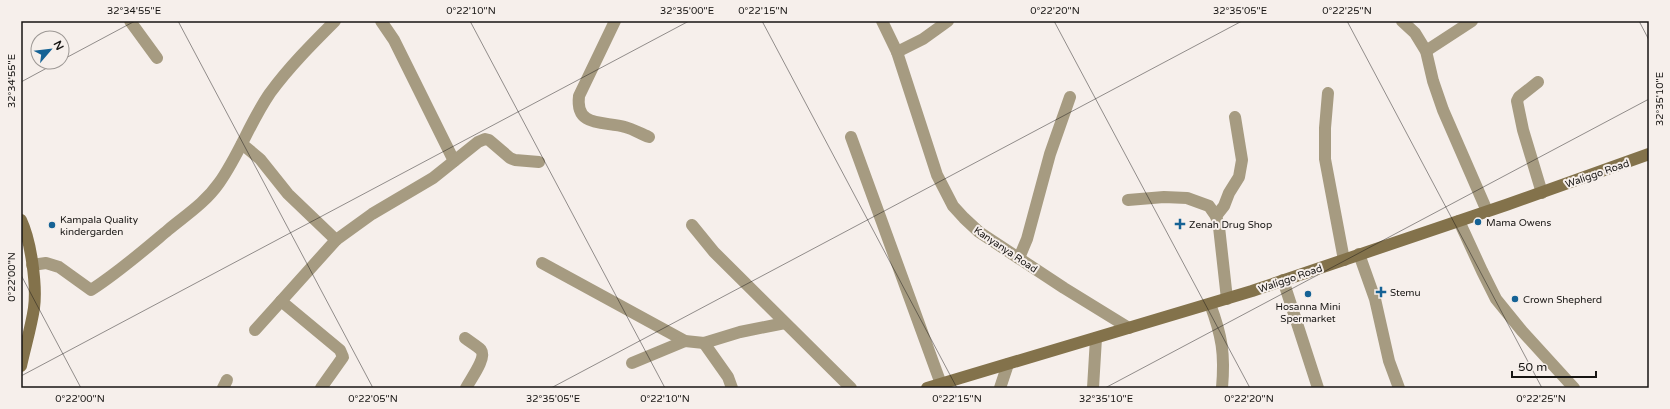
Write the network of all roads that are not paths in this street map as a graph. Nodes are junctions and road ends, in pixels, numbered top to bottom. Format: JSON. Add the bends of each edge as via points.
{"nodes":[{"id":1,"x":130,"y":21,"type":"edge"},
{"id":2,"x":335,"y":21,"type":"edge"},
{"id":3,"x":381,"y":21,"type":"edge"},
{"id":4,"x":615,"y":21,"type":"edge"},
{"id":5,"x":882,"y":21,"type":"edge"},
{"id":6,"x":948,"y":21,"type":"edge"},
{"id":7,"x":1402,"y":21,"type":"edge"},
{"id":8,"x":1472,"y":21,"type":"edge"},
{"id":9,"x":1426,"y":51,"type":"junction"},
{"id":10,"x":897,"y":52,"type":"junction"},
{"id":11,"x":156,"y":58,"type":"dead end"},
{"id":12,"x":1538,"y":82,"type":"dead end"},
{"id":13,"x":1328,"y":92,"type":"dead end"},
{"id":14,"x":1070,"y":96,"type":"dead end"},
{"id":15,"x":1235,"y":117,"type":"dead end"},
{"id":16,"x":649,"y":137,"type":"dead end"},
{"id":17,"x":851,"y":137,"type":"dead end"},
{"id":18,"x":242,"y":144,"type":"junction"},
{"id":19,"x":1649,"y":154,"type":"edge"},
{"id":20,"x":454,"y":161,"type":"junction"},
{"id":21,"x":539,"y":162,"type":"dead end"},
{"id":22,"x":1542,"y":193,"type":"junction"},
{"id":23,"x":1128,"y":200,"type":"dead end"},
{"id":24,"x":1487,"y":212,"type":"junction"},
{"id":25,"x":1216,"y":216,"type":"junction"},
{"id":26,"x":21,"y":220,"type":"edge"},
{"id":27,"x":1459,"y":221,"type":"junction"},
{"id":28,"x":692,"y":225,"type":"dead end"},
{"id":29,"x":336,"y":240,"type":"junction"},
{"id":30,"x":1359,"y":254,"type":"junction"},
{"id":31,"x":1019,"y":258,"type":"junction"},
{"id":32,"x":1344,"y":260,"type":"junction"},
{"id":33,"x":542,"y":263,"type":"dead end"},
{"id":34,"x":32,"y":265,"type":"junction"},
{"id":35,"x":1283,"y":280,"type":"junction"},
{"id":36,"x":1226,"y":299,"type":"junction"},
{"id":37,"x":281,"y":301,"type":"junction"},
{"id":38,"x":1210,"y":304,"type":"junction"},
{"id":39,"x":785,"y":323,"type":"junction"},
{"id":40,"x":1129,"y":328,"type":"junction"},
{"id":41,"x":255,"y":330,"type":"dead end"},
{"id":42,"x":465,"y":338,"type":"dead end"},
{"id":43,"x":1096,"y":338,"type":"junction"},
{"id":44,"x":685,"y":341,"type":"junction"},
{"id":45,"x":704,"y":343,"type":"junction"},
{"id":46,"x":21,"y":362,"type":"edge"},
{"id":47,"x":632,"y":363,"type":"dead end"},
{"id":48,"x":1008,"y":364,"type":"junction"},
{"id":49,"x":941,"y":384,"type":"junction"},
{"id":50,"x":321,"y":388,"type":"edge"},
{"id":51,"x":466,"y":388,"type":"edge"},
{"id":52,"x":732,"y":388,"type":"edge"},
{"id":53,"x":851,"y":388,"type":"edge"},
{"id":54,"x":927,"y":388,"type":"edge"},
{"id":55,"x":1000,"y":388,"type":"edge"},
{"id":56,"x":1093,"y":388,"type":"edge"},
{"id":57,"x":1222,"y":388,"type":"edge"},
{"id":58,"x":1318,"y":388,"type":"edge"},
{"id":59,"x":1399,"y":388,"type":"edge"},
{"id":60,"x":1574,"y":388,"type":"edge"}],
"edges":[{"from":1,"to":11,"type":"street"},
{"from":2,"to":18,"type":"street","via":[[301,54],[270,94]]},
{"from":3,"to":20,"type":"street","via":[[394,40]]},
{"from":4,"to":16,"type":"street","via":[[579,96],[578,105],[584,118],[593,122],[627,127]]},
{"from":5,"to":10,"type":"street","name":"Kanyanya Road"},
{"from":6,"to":10,"type":"street","via":[[923,39]]},
{"from":7,"to":9,"type":"street","via":[[1415,33]]},
{"from":8,"to":9,"type":"street"},
{"from":9,"to":24,"type":"street","via":[[1443,110]]},
{"from":10,"to":31,"type":"street","name":"Kanyanya Road","via":[[937,174],[947,196],[979,232]]},
{"from":12,"to":22,"type":"street","via":[[1517,101]]},
{"from":13,"to":32,"type":"street","via":[[1325,159]]},
{"from":14,"to":31,"type":"street"},
{"from":15,"to":25,"type":"street","via":[[1242,160],[1239,177]]},
{"from":17,"to":49,"type":"street"},
{"from":18,"to":29,"type":"street","via":[[260,159],[284,190]]},
{"from":18,"to":34,"type":"street","via":[[219,183],[190,213],[116,274],[92,290],[59,267],[46,263]]},
{"from":19,"to":22,"type":"street","name":"Waliggo Road"},
{"from":20,"to":21,"type":"street","via":[[485,139],[510,158]]},
{"from":20,"to":29,"type":"street","via":[[433,178],[372,214]]},
{"from":22,"to":24,"type":"street","name":"Waliggo Road"},
{"from":23,"to":25,"type":"street","via":[[1187,198],[1209,206]]},
{"from":24,"to":27,"type":"street","name":"Waliggo Road"},
{"from":25,"to":36,"type":"street"},
{"from":26,"to":34,"type":"street","via":[[29,244]]},
{"from":27,"to":30,"type":"street","name":"Waliggo Road"},
{"from":27,"to":60,"type":"street","via":[[1496,299]]},
{"from":28,"to":39,"type":"street","via":[[714,252]]},
{"from":29,"to":37,"type":"street"},
{"from":30,"to":32,"type":"street","name":"Waliggo Road"},
{"from":30,"to":59,"type":"street","via":[[1375,299],[1389,361]]},
{"from":31,"to":40,"type":"street","name":"Kanyanya Road"},
{"from":32,"to":35,"type":"street","name":"Waliggo Road"},
{"from":33,"to":44,"type":"street"},
{"from":34,"to":46,"type":"street","via":[[34,307]]},
{"from":35,"to":36,"type":"street","name":"Waliggo Road"},
{"from":35,"to":58,"type":"street"},
{"from":36,"to":38,"type":"street","name":"Waliggo Road"},
{"from":37,"to":41,"type":"street"},
{"from":37,"to":50,"type":"street","via":[[340,350],[343,357]]},
{"from":38,"to":40,"type":"street","name":"Waliggo Road"},
{"from":38,"to":57,"type":"street","via":[[1222,341]]},
{"from":39,"to":45,"type":"street","via":[[740,332]]},
{"from":39,"to":53,"type":"street"},
{"from":40,"to":43,"type":"street","name":"Waliggo Road"},
{"from":42,"to":51,"type":"street","via":[[481,350],[483,355]]},
{"from":43,"to":48,"type":"street","name":"Waliggo Road"},
{"from":43,"to":56,"type":"street"},
{"from":44,"to":45,"type":"street"},
{"from":44,"to":47,"type":"street"},
{"from":45,"to":52,"type":"street","via":[[728,377]]},
{"from":48,"to":49,"type":"street","name":"Waliggo Road"},
{"from":48,"to":55,"type":"street"},
{"from":49,"to":54,"type":"street","name":"Waliggo Road"}]}
